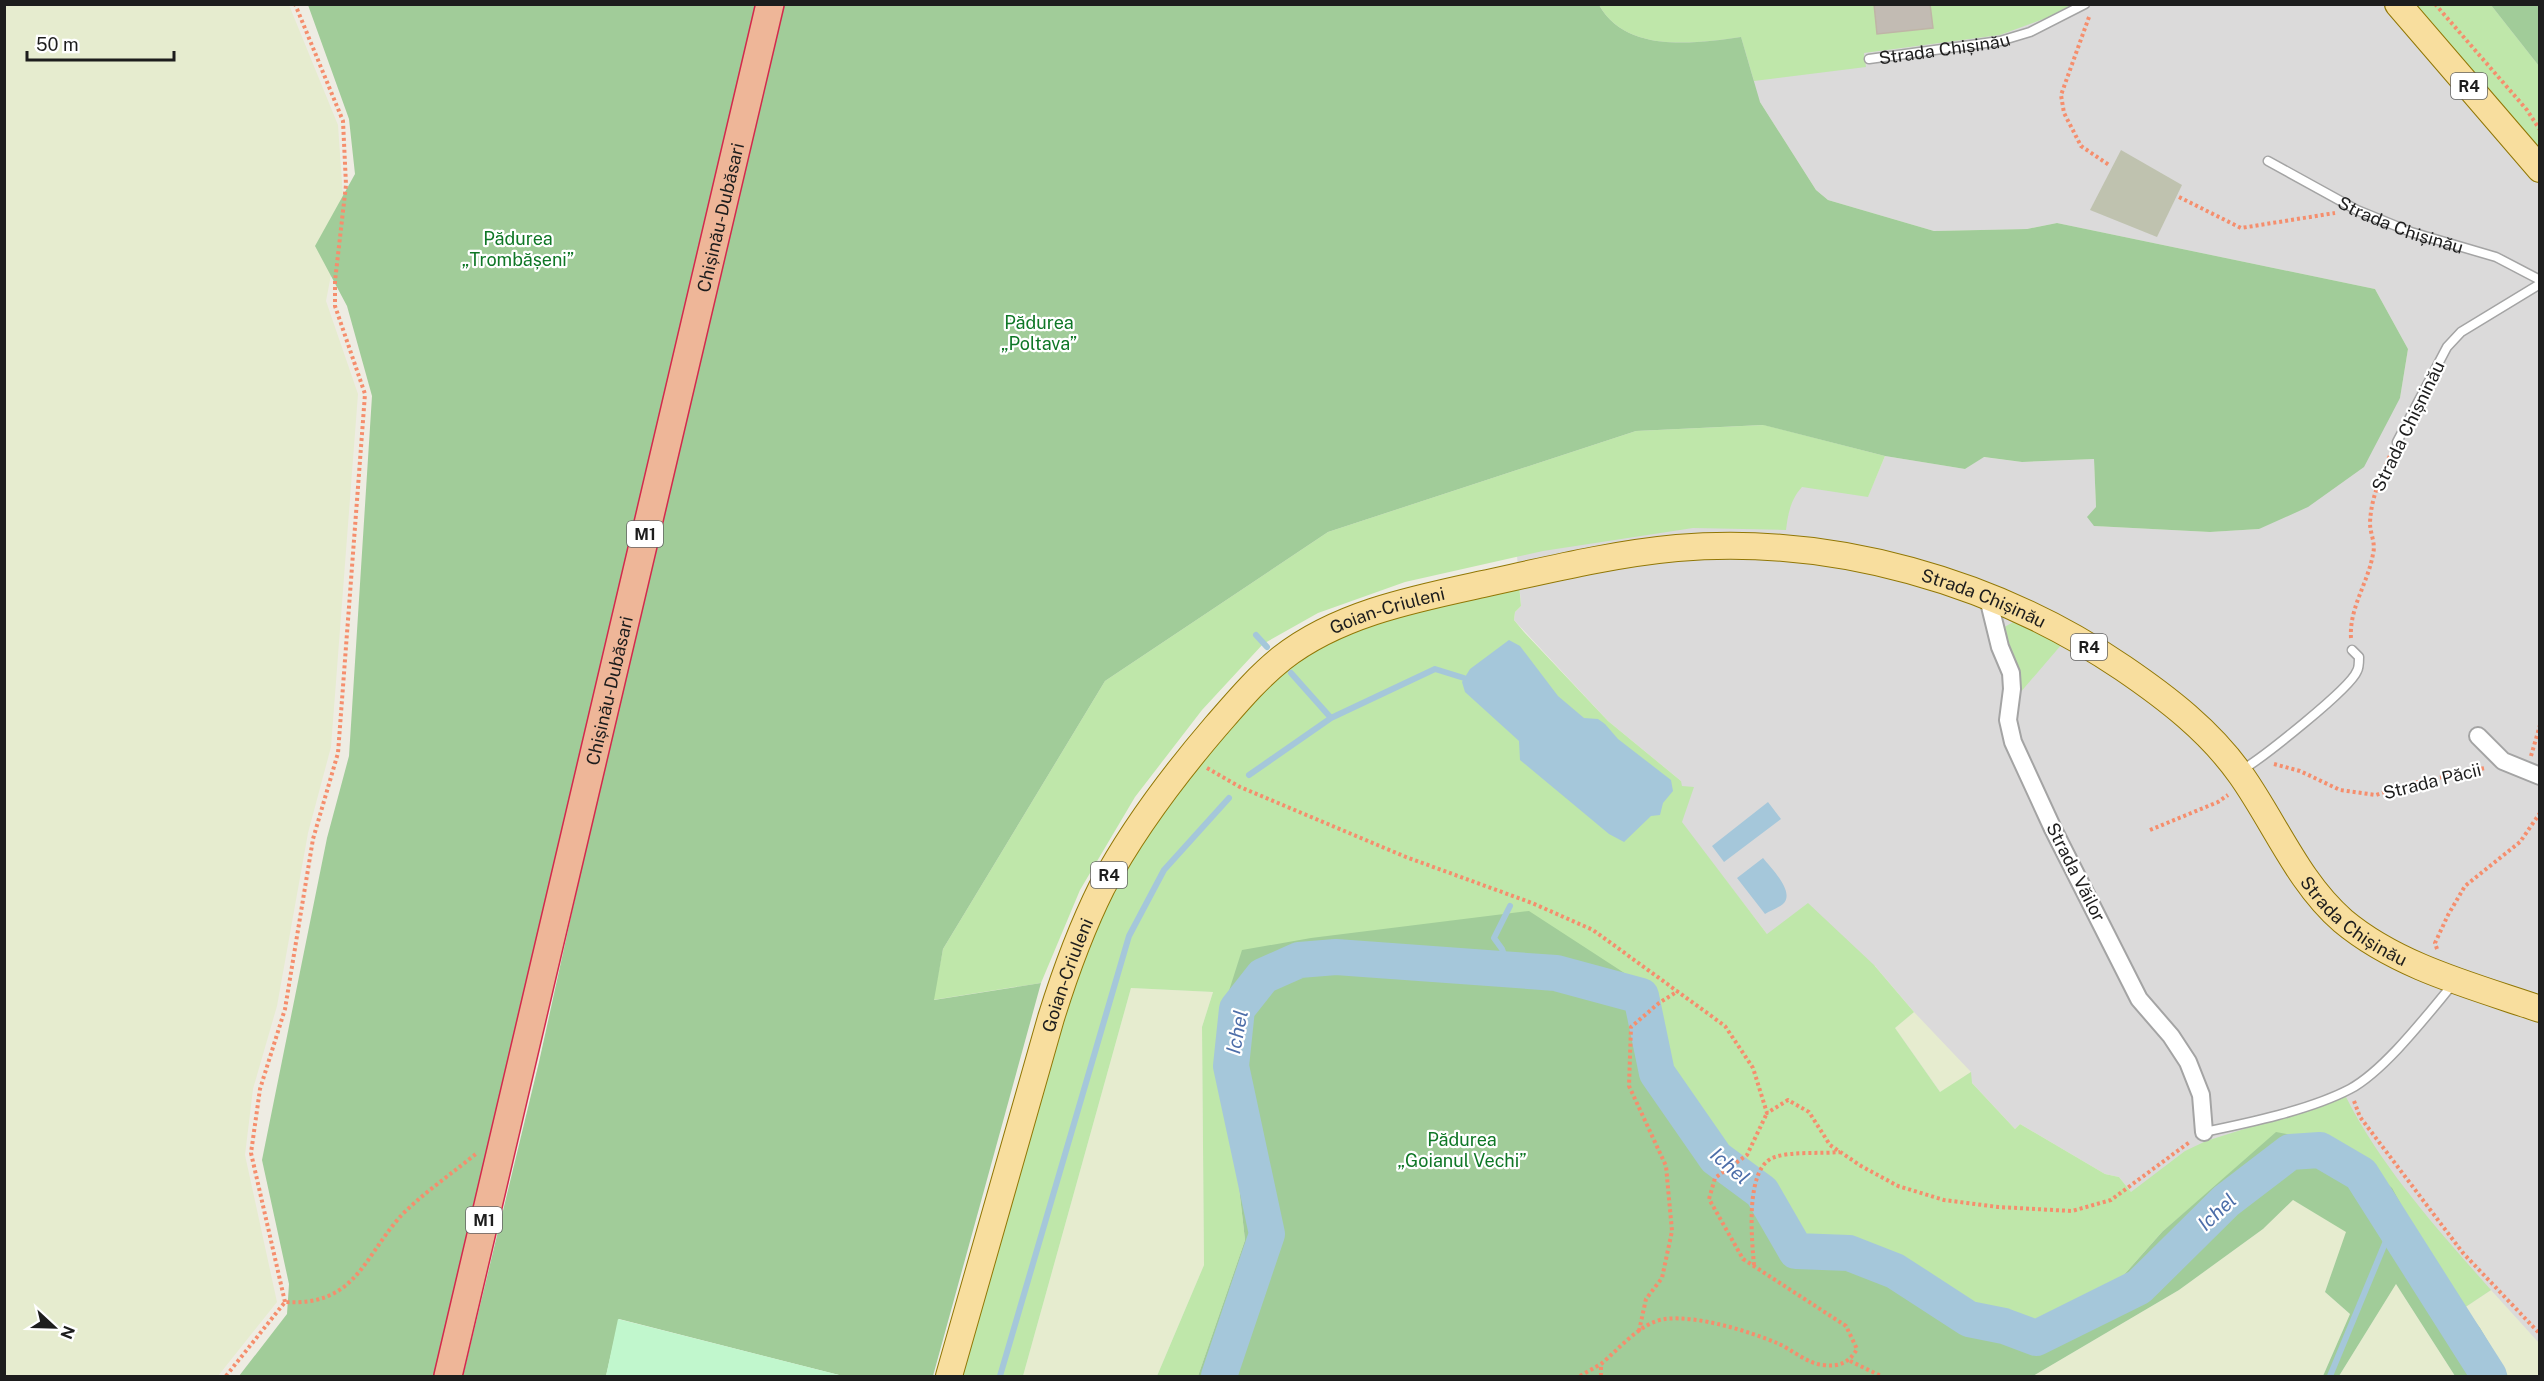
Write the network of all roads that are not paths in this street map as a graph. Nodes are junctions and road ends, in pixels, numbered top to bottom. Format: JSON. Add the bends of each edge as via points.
{"nodes":[{"id":1,"x":770,"y":4,"type":"edge"},
{"id":2,"x":2085,"y":4,"type":"edge"},
{"id":3,"x":2398,"y":4,"type":"edge"},
{"id":4,"x":1869,"y":59,"type":"dead end"},
{"id":5,"x":2268,"y":161,"type":"dead end"},
{"id":6,"x":2540,"y":169,"type":"edge"},
{"id":7,"x":2540,"y":282,"type":"edge"},
{"id":8,"x":2397,"y":442,"type":"road end"},
{"id":9,"x":1514,"y":577,"type":"joint"},
{"id":10,"x":1988,"y":598,"type":"junction"},
{"id":11,"x":2352,"y":651,"type":"road end"},
{"id":12,"x":2478,"y":736,"type":"dead end"},
{"id":13,"x":2248,"y":771,"type":"junction"},
{"id":14,"x":2533,"y":774,"type":"edge"},
{"id":15,"x":2449,"y":977,"type":"junction"},
{"id":16,"x":2540,"y":1009,"type":"edge"},
{"id":17,"x":2204,"y":1132,"type":"joint"},
{"id":18,"x":448,"y":1377,"type":"edge"},
{"id":19,"x":949,"y":1377,"type":"edge"}],
"edges":[{"from":1,"to":18,"type":"highway","name":"Chișinău-Dubăsari","number":"M1"},
{"from":2,"to":4,"type":"lane","name":"Strada Chișinău","via":[[2030,32],[2001,41]]},
{"from":3,"to":6,"type":"main road","number":"R4"},
{"from":5,"to":7,"type":"lane","name":"Strada Chișinău","via":[[2357,210],[2411,232],[2496,257]]},
{"from":7,"to":8,"type":"lane","name":"Strada Chișninău","via":[[2461,332],[2447,347]]},
{"from":9,"to":10,"type":"main road","name":"Strada Chișinău","number":"R4","via":[[1581,562],[1677,548],[1789,547],[1906,569]]},
{"from":9,"to":19,"type":"main road","name":"Goian-Criuleni","number":"R4","via":[[1401,602],[1327,630],[1284,656],[1252,684],[1189,757],[1128,841],[1070,961],[1047,1029]]},
{"from":10,"to":13,"type":"main road","name":"Strada Chișinău","number":"R4","via":[[2055,627],[2121,666],[2201,728]]},
{"from":10,"to":17,"type":"street","name":"Strada Văilor","via":[[2011,673],[2008,720],[2013,742],[2139,999],[2188,1062],[2201,1095]]},
{"from":11,"to":13,"type":"lane","via":[[2359,657],[2357,672]]},
{"from":12,"to":14,"type":"street","name":"Strada Păcii","via":[[2503,761]]},
{"from":13,"to":15,"type":"main road","name":"Strada Chișinău","number":"R4","via":[[2315,890],[2343,921],[2372,942]]},
{"from":15,"to":16,"type":"main road","name":"Strada Chișinău","number":"R4"},
{"from":15,"to":17,"type":"lane","via":[[2382,1062],[2350,1089],[2255,1122]]}]}
